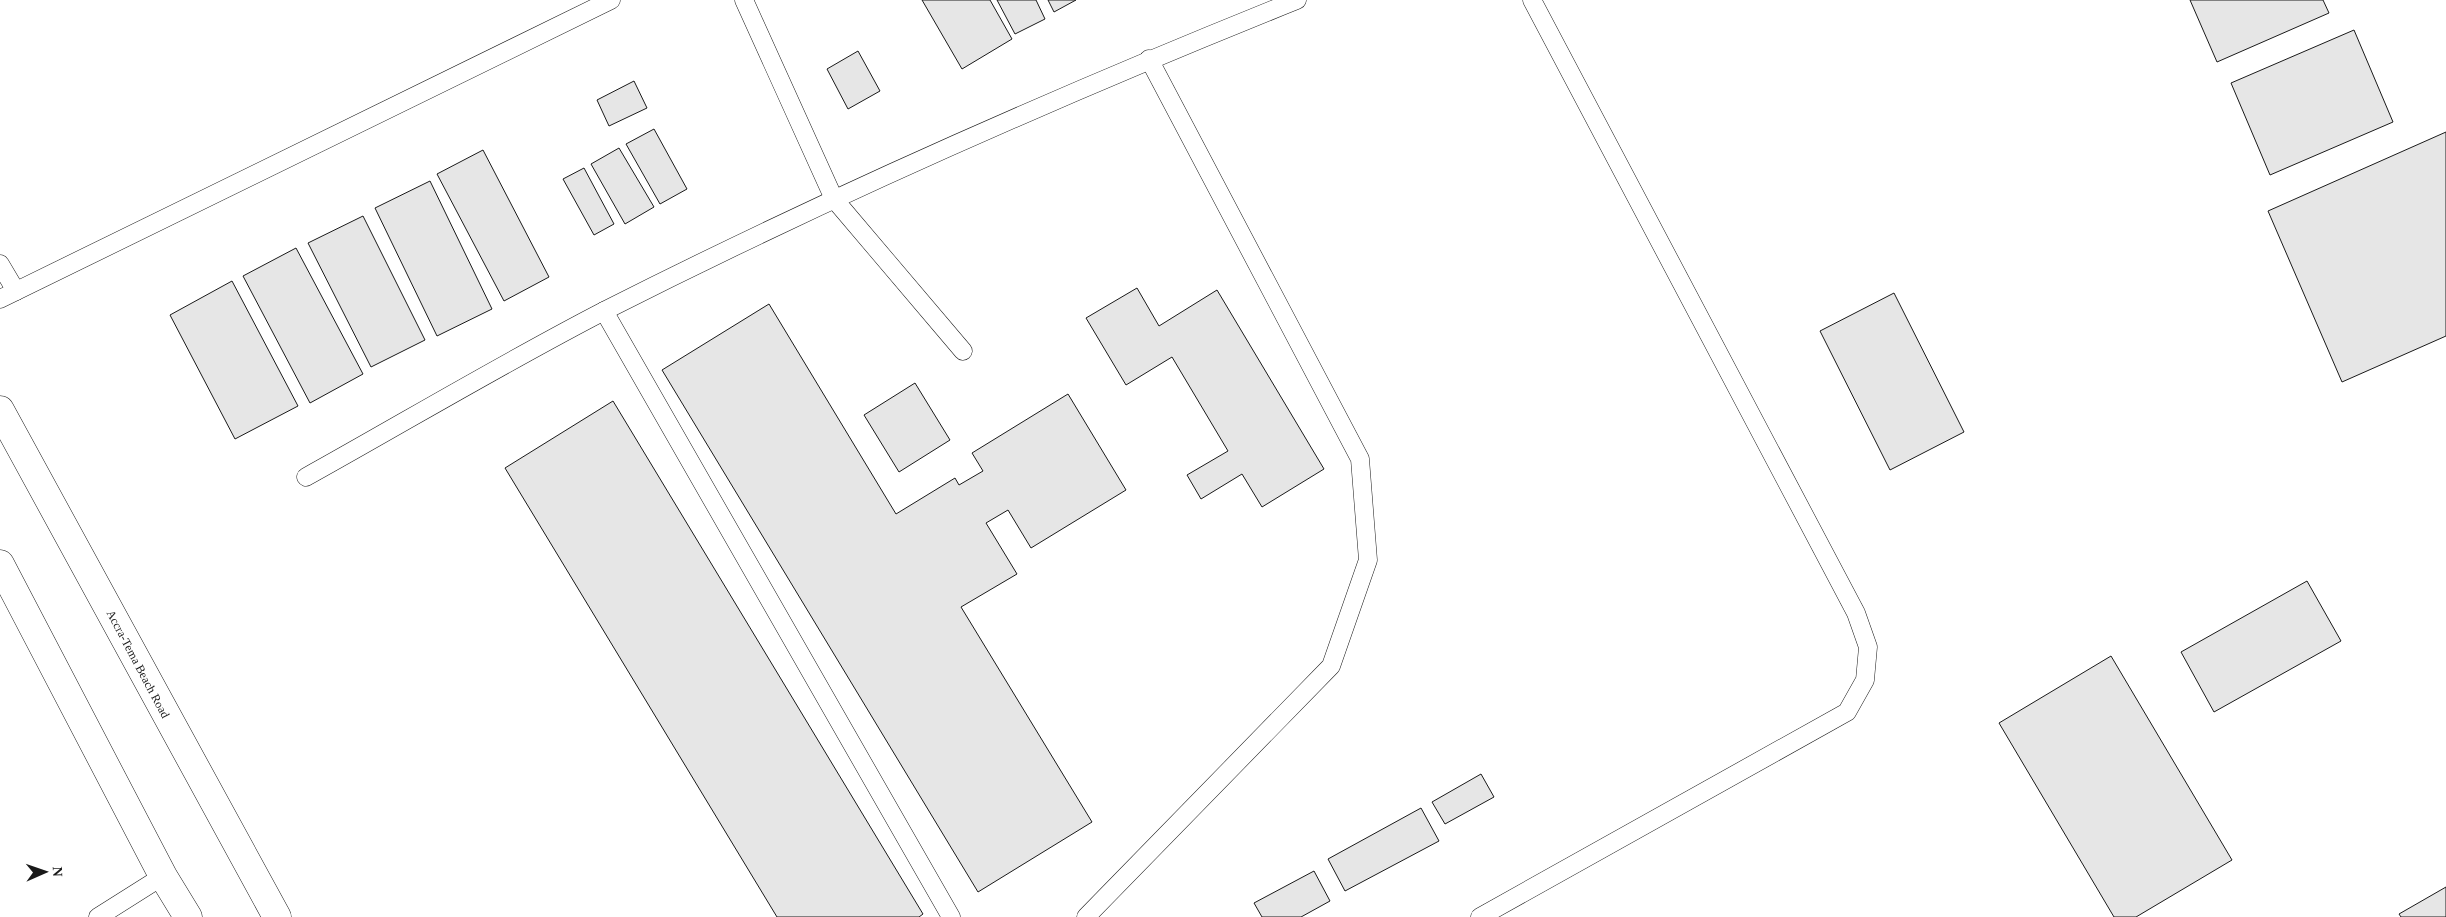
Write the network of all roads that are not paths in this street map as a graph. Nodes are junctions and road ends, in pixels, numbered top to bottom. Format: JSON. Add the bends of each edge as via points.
{"nodes":[{"id":1,"x":611,"y":0,"type":"edge"},
{"id":2,"x":744,"y":0,"type":"edge"},
{"id":3,"x":1297,"y":0,"type":"edge"},
{"id":4,"x":1532,"y":0,"type":"edge"},
{"id":5,"x":1149,"y":59,"type":"junction"},
{"id":6,"x":834,"y":200,"type":"junction"},
{"id":7,"x":0,"y":264,"type":"edge"},
{"id":8,"x":16,"y":291,"type":"junction"},
{"id":9,"x":0,"y":299,"type":"edge"},
{"id":10,"x":604,"y":311,"type":"junction"},
{"id":11,"x":963,"y":351,"type":"dead end"},
{"id":12,"x":0,"y":410,"type":"edge"},
{"id":13,"x":306,"y":477,"type":"dead end"},
{"id":14,"x":0,"y":564,"type":"edge"},
{"id":15,"x":163,"y":876,"type":"junction"},
{"id":16,"x":98,"y":917,"type":"edge"},
{"id":17,"x":188,"y":917,"type":"edge"},
{"id":18,"x":277,"y":917,"type":"edge"},
{"id":19,"x":951,"y":917,"type":"edge"},
{"id":20,"x":1086,"y":917,"type":"edge"},
{"id":21,"x":1480,"y":917,"type":"edge"}],
"edges":[{"from":1,"to":8,"type":"lane"},
{"from":2,"to":6,"type":"lane"},
{"from":3,"to":5,"type":"lane"},
{"from":4,"to":21,"type":"lane","via":[[1856,613],[1868,648],[1865,680],[1847,712]]},
{"from":5,"to":6,"type":"lane"},
{"from":5,"to":20,"type":"lane","via":[[1360,459],[1368,560],[1331,666]]},
{"from":6,"to":10,"type":"lane"},
{"from":6,"to":11,"type":"lane"},
{"from":7,"to":8,"type":"lane"},
{"from":8,"to":9,"type":"lane"},
{"from":10,"to":13,"type":"lane"},
{"from":10,"to":19,"type":"lane"},
{"from":12,"to":18,"type":"main road","name":"Accra-Tema Beach Road"},
{"from":14,"to":15,"type":"main road"},
{"from":15,"to":16,"type":"lane"},
{"from":15,"to":17,"type":"main road"}]}
